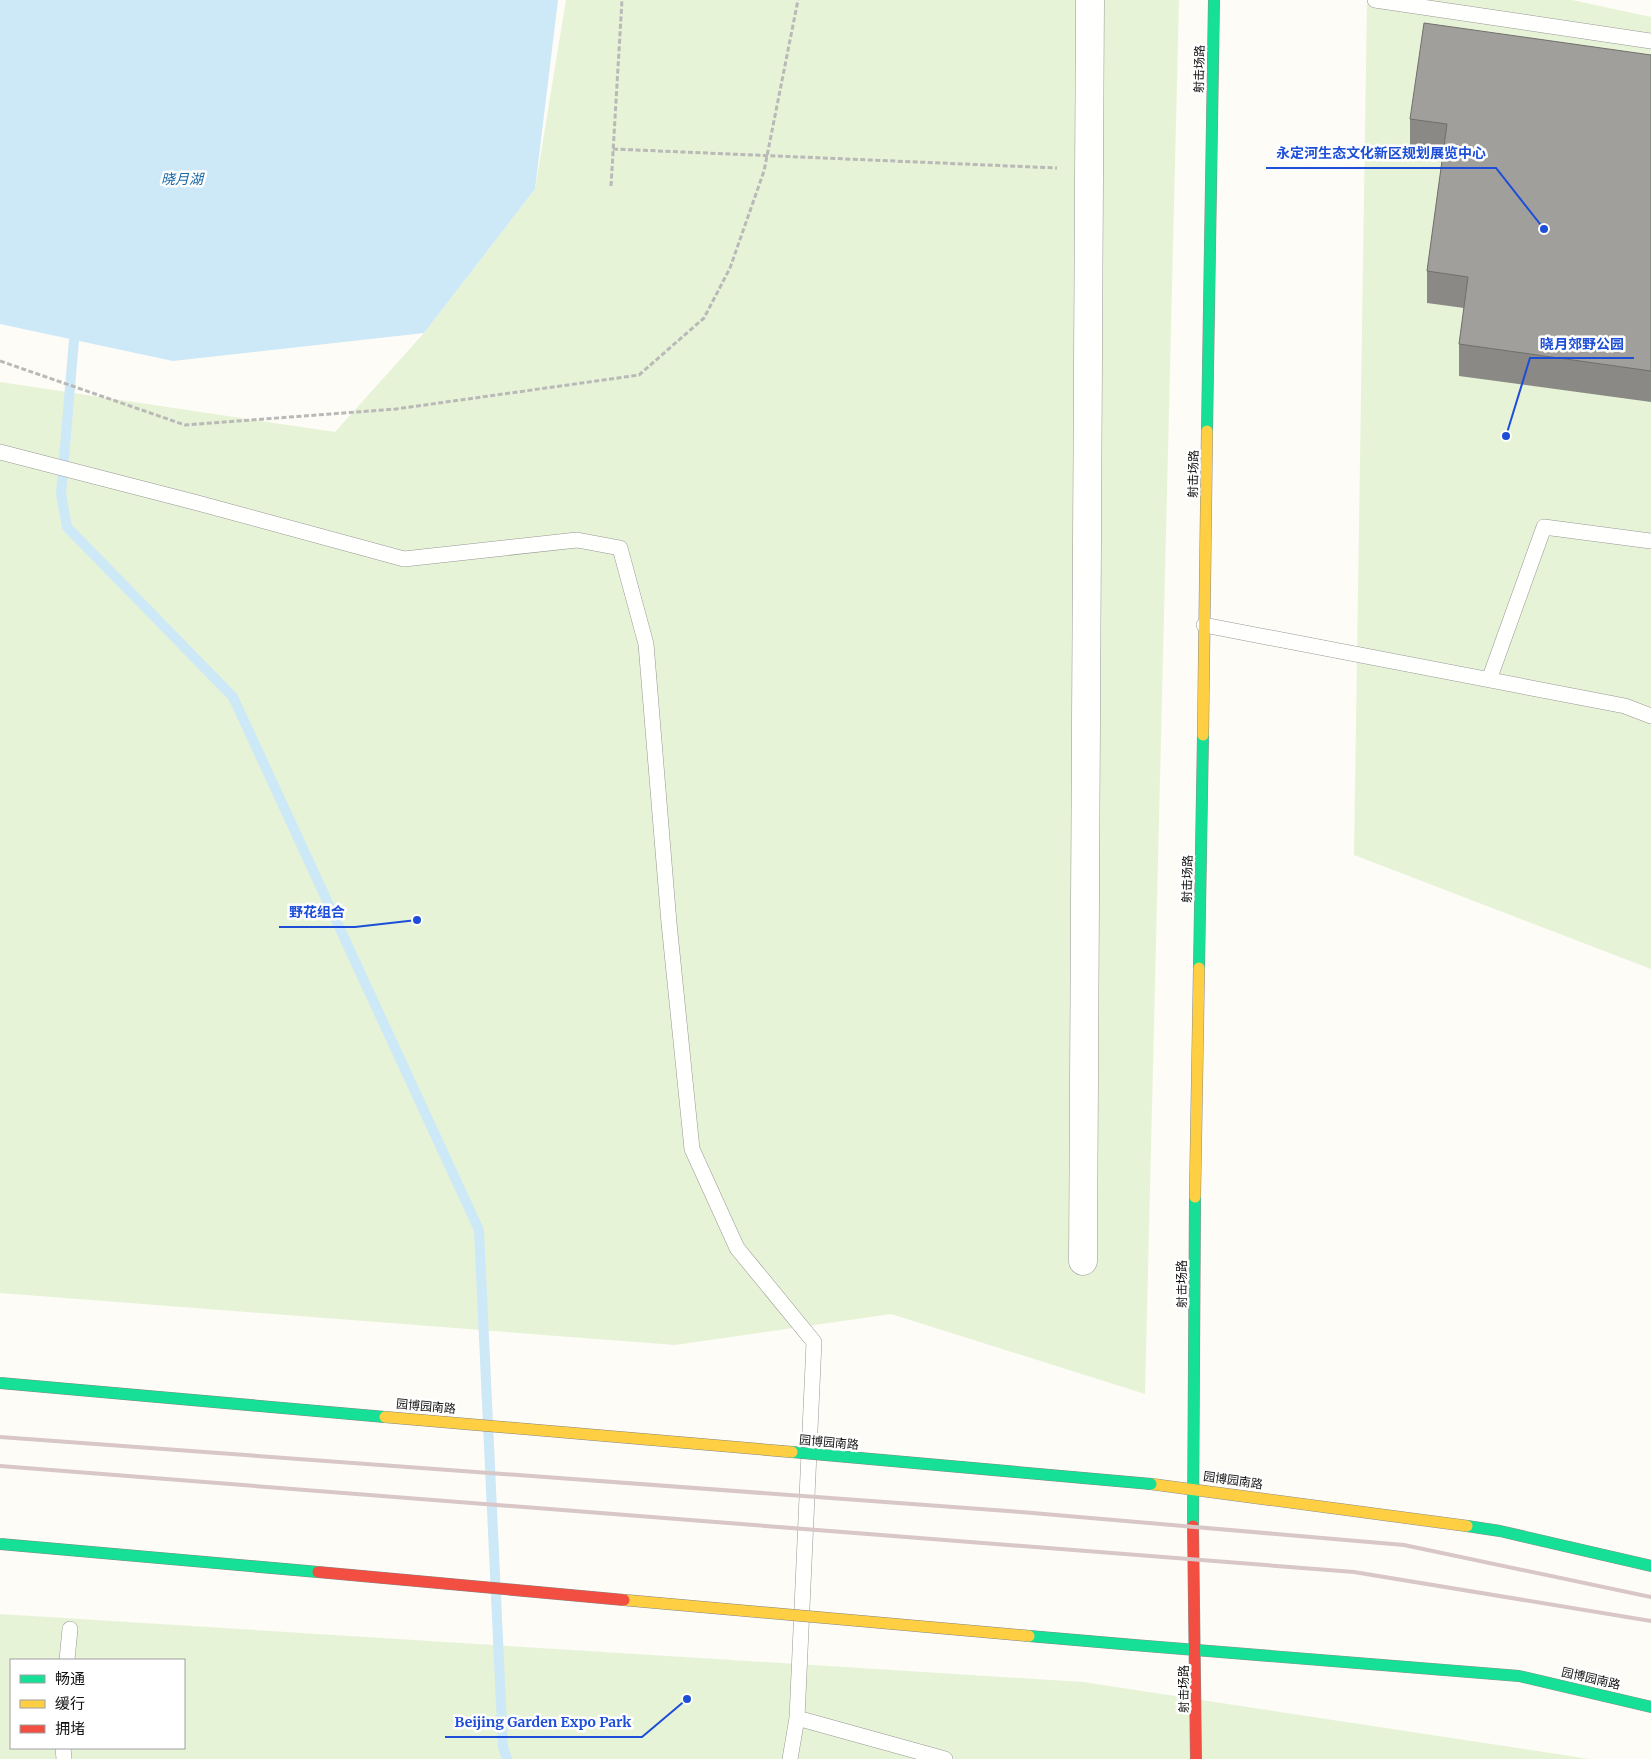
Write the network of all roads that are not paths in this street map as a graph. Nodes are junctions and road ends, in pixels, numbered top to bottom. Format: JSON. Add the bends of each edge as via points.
{"nodes":[{"id":1,"x":1090,"y":0,"type":"edge"},
{"id":2,"x":1214,"y":0,"type":"edge"},
{"id":3,"x":1375,"y":0,"type":"edge"},
{"id":4,"x":1651,"y":41,"type":"edge"},
{"id":5,"x":0,"y":452,"type":"edge"},
{"id":6,"x":1651,"y":541,"type":"edge"},
{"id":7,"x":1204,"y":626,"type":"junction"},
{"id":8,"x":1489,"y":680,"type":"junction"},
{"id":9,"x":1651,"y":716,"type":"edge"},
{"id":10,"x":1083,"y":1261,"type":"dead end"},
{"id":11,"x":0,"y":1383,"type":"edge"},
{"id":12,"x":1193,"y":1488,"type":"junction"},
{"id":13,"x":0,"y":1544,"type":"edge"},
{"id":14,"x":1651,"y":1566,"type":"edge"},
{"id":15,"x":70,"y":1629,"type":"dead end"},
{"id":16,"x":1196,"y":1650,"type":"junction"},
{"id":17,"x":67,"y":1659,"type":"edge"},
{"id":18,"x":1651,"y":1707,"type":"edge"},
{"id":19,"x":797,"y":1718,"type":"junction"},
{"id":20,"x":790,"y":1759,"type":"edge"},
{"id":21,"x":945,"y":1759,"type":"edge"},
{"id":22,"x":1196,"y":1759,"type":"edge"}],
"edges":[{"from":1,"to":10,"type":"street"},
{"from":2,"to":7,"type":"main road","name":"射击场路"},
{"from":3,"to":4,"type":"lane"},
{"from":5,"to":19,"type":"lane","via":[[404,559],[577,540],[620,548],[646,644],[692,1149],[737,1248],[814,1342]]},
{"from":6,"to":8,"type":"lane","via":[[1544,527]]},
{"from":7,"to":8,"type":"lane"},
{"from":7,"to":12,"type":"main road","name":"射击场路"},
{"from":8,"to":9,"type":"lane","via":[[1625,706]]},
{"from":11,"to":12,"type":"main road","name":"园博园南路","bridge":true},
{"from":12,"to":14,"type":"main road","name":"园博园南路","via":[[1500,1531]]},
{"from":12,"to":16,"type":"main road","name":"射击场路"},
{"from":13,"to":16,"type":"main road","name":"园博园南路","bridge":true},
{"from":15,"to":17,"type":"lane"},
{"from":16,"to":18,"type":"main road","name":"园博园南路","via":[[1519,1676]]},
{"from":16,"to":22,"type":"main road","name":"射击场路"},
{"from":19,"to":20,"type":"lane"},
{"from":19,"to":21,"type":"lane"}]}
